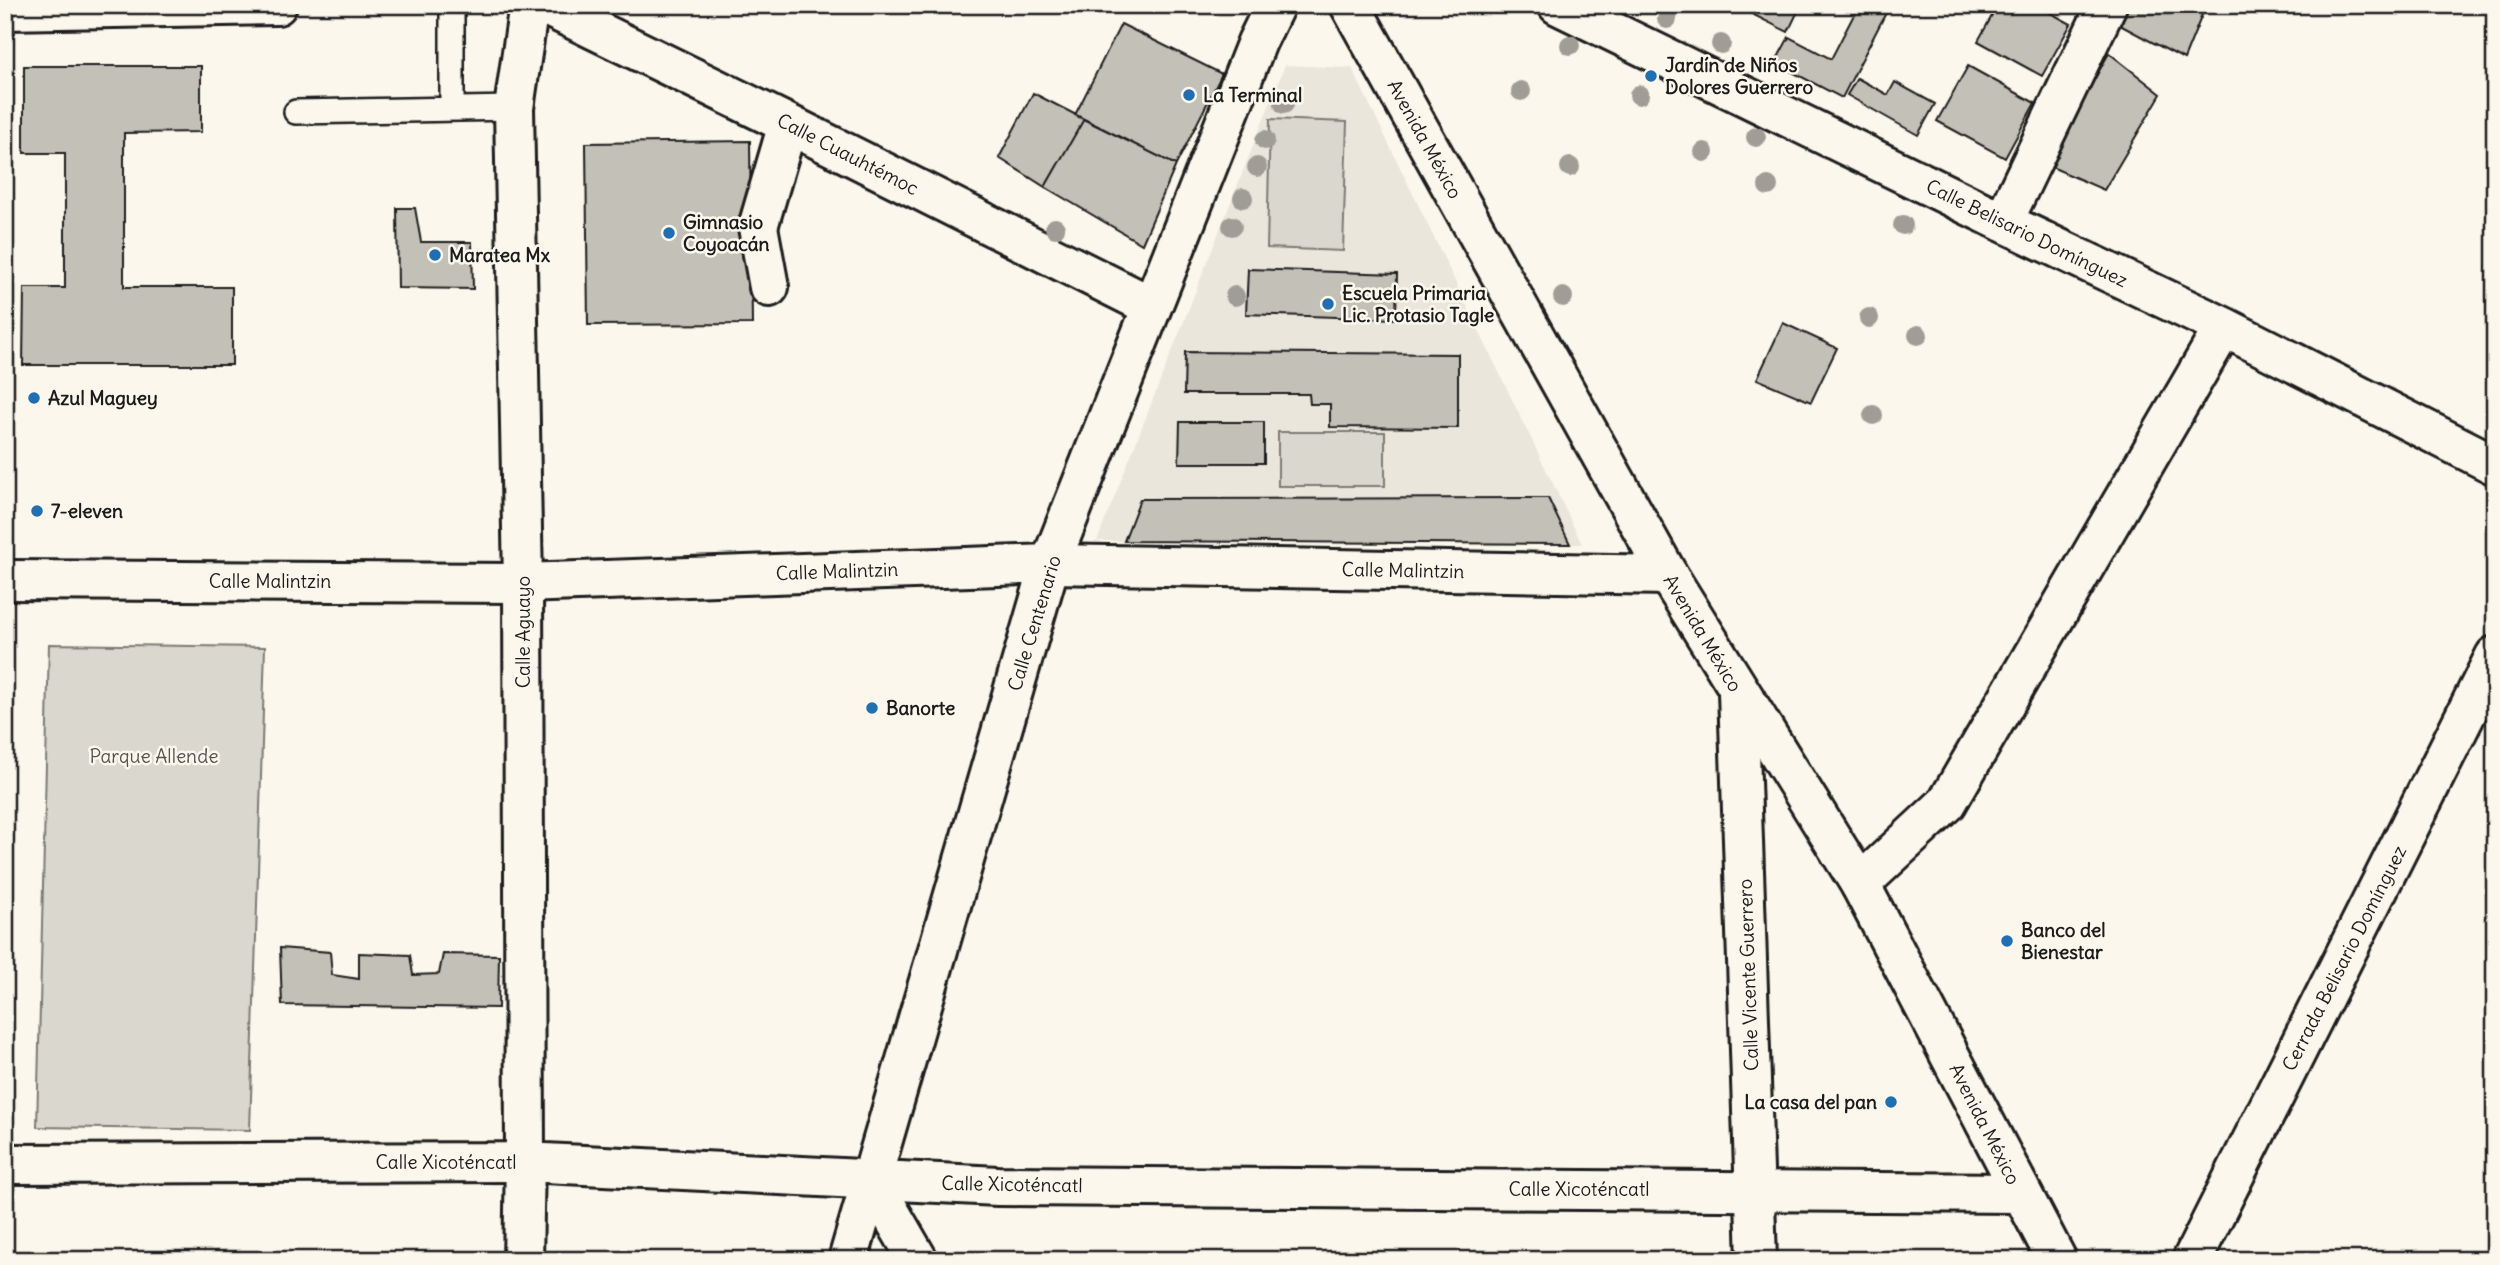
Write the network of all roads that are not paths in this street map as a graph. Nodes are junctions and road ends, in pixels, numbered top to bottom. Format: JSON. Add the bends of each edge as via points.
{"nodes":[{"id":1,"x":277,"y":5,"type":"edge"},
{"id":2,"x":452,"y":5,"type":"edge"},
{"id":3,"x":528,"y":5,"type":"edge"},
{"id":4,"x":544,"y":5,"type":"edge"},
{"id":5,"x":1275,"y":5,"type":"edge"},
{"id":6,"x":1350,"y":5,"type":"edge"},
{"id":7,"x":1558,"y":5,"type":"edge"},
{"id":8,"x":2107,"y":5,"type":"edge"},
{"id":9,"x":5,"y":10,"type":"edge"},
{"id":10,"x":514,"y":108,"type":"junction"},
{"id":11,"x":452,"y":109,"type":"junction"},
{"id":12,"x":296,"y":112,"type":"dead end"},
{"id":13,"x":788,"y":124,"type":"junction"},
{"id":14,"x":2003,"y":222,"type":"junction"},
{"id":15,"x":769,"y":287,"type":"dead end"},
{"id":16,"x":1151,"y":306,"type":"junction"},
{"id":17,"x":2224,"y":327,"type":"junction"},
{"id":18,"x":2495,"y":464,"type":"edge"},
{"id":19,"x":1050,"y":564,"type":"junction"},
{"id":20,"x":1668,"y":575,"type":"junction"},
{"id":21,"x":5,"y":580,"type":"edge"},
{"id":22,"x":523,"y":583,"type":"junction"},
{"id":23,"x":2495,"y":656,"type":"edge"},
{"id":24,"x":1738,"y":691,"type":"junction"},
{"id":25,"x":1860,"y":884,"type":"junction"},
{"id":26,"x":525,"y":1162,"type":"junction"},
{"id":27,"x":5,"y":1164,"type":"edge"},
{"id":28,"x":871,"y":1179,"type":"junction"},
{"id":29,"x":1756,"y":1189,"type":"junction"},
{"id":30,"x":2020,"y":1192,"type":"junction"},
{"id":31,"x":523,"y":1260,"type":"edge"},
{"id":32,"x":848,"y":1260,"type":"edge"},
{"id":33,"x":918,"y":1260,"type":"edge"},
{"id":34,"x":1757,"y":1260,"type":"edge"},
{"id":35,"x":2057,"y":1260,"type":"edge"},
{"id":36,"x":2192,"y":1260,"type":"edge"}],
"edges":[{"from":1,"to":9,"type":"street"},
{"from":2,"to":11,"type":"lane"},
{"from":3,"to":10,"type":"street","name":"Calle Aguayo"},
{"from":4,"to":13,"type":"street","name":"Calle Cuauhtémoc"},
{"from":5,"to":16,"type":"street","name":"Calle Centenario"},
{"from":6,"to":20,"type":"street","name":"Avenida México"},
{"from":7,"to":14,"type":"street","name":"Calle Belisario Domínguez"},
{"from":8,"to":14,"type":"street"},
{"from":10,"to":11,"type":"lane"},
{"from":10,"to":22,"type":"street","name":"Calle Aguayo"},
{"from":11,"to":12,"type":"lane"},
{"from":13,"to":15,"type":"street","via":[[758,228]]},
{"from":13,"to":16,"type":"street","name":"Calle Cuauhtémoc"},
{"from":14,"to":17,"type":"street","name":"Calle Belisario Domínguez"},
{"from":16,"to":19,"type":"street","name":"Calle Centenario"},
{"from":17,"to":18,"type":"street","name":"Calle Belisario Domínguez"},
{"from":17,"to":25,"type":"street","via":[[1947,803]]},
{"from":19,"to":20,"type":"street","name":"Calle Malintzin"},
{"from":19,"to":22,"type":"street","name":"Calle Malintzin"},
{"from":19,"to":28,"type":"street","name":"Calle Centenario"},
{"from":20,"to":24,"type":"street","name":"Avenida México"},
{"from":21,"to":22,"type":"street","name":"Calle Malintzin"},
{"from":22,"to":26,"type":"street","name":"Calle Aguayo"},
{"from":23,"to":36,"type":"street","name":"Cerrada Belisario Domínguez"},
{"from":24,"to":25,"type":"street","name":"Avenida México"},
{"from":24,"to":29,"type":"street","name":"Calle Vicente Guerrero"},
{"from":25,"to":30,"type":"street","name":"Avenida México"},
{"from":26,"to":27,"type":"street","name":"Calle Xicoténcatl"},
{"from":26,"to":28,"type":"street","name":"Calle Xicoténcatl"},
{"from":26,"to":31,"type":"street","name":"Calle Aguayo"},
{"from":28,"to":29,"type":"street","name":"Calle Xicoténcatl","via":[[998,1186]]},
{"from":28,"to":32,"type":"street","name":"Calle Centenario"},
{"from":28,"to":33,"type":"street"},
{"from":29,"to":30,"type":"street","name":"Calle Xicoténcatl"},
{"from":29,"to":34,"type":"street","name":"Calle Vicente Guerrero"},
{"from":30,"to":35,"type":"street","name":"Avenida México"}]}
